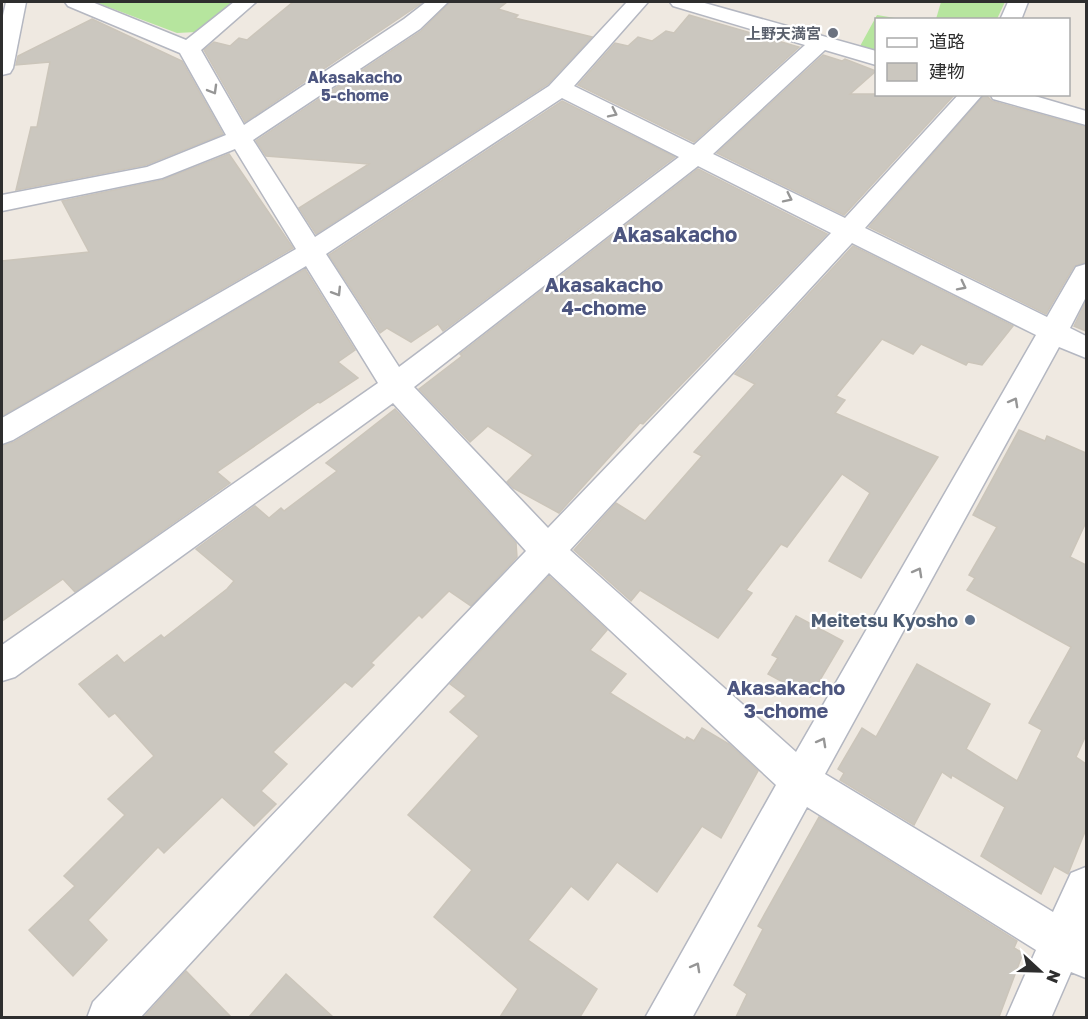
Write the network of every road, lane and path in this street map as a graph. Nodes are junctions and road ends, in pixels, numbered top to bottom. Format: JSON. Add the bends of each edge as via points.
{"nodes":[{"id":1,"x":16,"y":2,"type":"edge"},
{"id":2,"x":75,"y":2,"type":"edge"},
{"id":3,"x":246,"y":2,"type":"edge"},
{"id":4,"x":438,"y":2,"type":"edge"},
{"id":5,"x":638,"y":2,"type":"edge"},
{"id":6,"x":680,"y":2,"type":"edge"},
{"id":7,"x":1018,"y":2,"type":"edge"},
{"id":8,"x":1011,"y":18,"type":"edge"},
{"id":9,"x":821,"y":42,"type":"junction"},
{"id":10,"x":189,"y":49,"type":"junction"},
{"id":11,"x":875,"y":58,"type":"edge"},
{"id":12,"x":2,"y":67,"type":"edge"},
{"id":13,"x":560,"y":88,"type":"junction"},
{"id":14,"x":970,"y":96,"type":"edge"},
{"id":15,"x":1008,"y":96,"type":"edge"},
{"id":16,"x":1086,"y":118,"type":"edge"},
{"id":17,"x":240,"y":138,"type":"junction"},
{"id":18,"x":699,"y":154,"type":"junction"},
{"id":19,"x":2,"y":203,"type":"edge"},
{"id":20,"x":850,"y":229,"type":"junction"},
{"id":21,"x":312,"y":251,"type":"junction"},
{"id":22,"x":1086,"y":273,"type":"edge"},
{"id":23,"x":1053,"y":333,"type":"junction"},
{"id":24,"x":1086,"y":348,"type":"edge"},
{"id":25,"x":395,"y":386,"type":"junction"},
{"id":26,"x":2,"y":432,"type":"edge"},
{"id":27,"x":546,"y":549,"type":"junction"},
{"id":28,"x":2,"y":665,"type":"edge"},
{"id":29,"x":800,"y":781,"type":"junction"},
{"id":30,"x":1086,"y":888,"type":"edge"},
{"id":31,"x":1075,"y":948,"type":"edge"},
{"id":32,"x":678,"y":1013,"type":"edge"},
{"id":33,"x":109,"y":1017,"type":"edge"},
{"id":34,"x":1028,"y":1017,"type":"edge"}],
"edges":[{"from":1,"to":12,"type":"street"},
{"from":2,"to":10,"type":"street"},
{"from":3,"to":10,"type":"street"},
{"from":4,"to":17,"type":"street","via":[[412,24]]},
{"from":5,"to":13,"type":"street"},
{"from":6,"to":9,"type":"street"},
{"from":7,"to":8,"type":"street"},
{"from":9,"to":11,"type":"street"},
{"from":9,"to":18,"type":"street"},
{"from":10,"to":17,"type":"street","one_way":true},
{"from":13,"to":18,"type":"street","one_way":true},
{"from":13,"to":21,"type":"street"},
{"from":14,"to":20,"type":"street"},
{"from":15,"to":16,"type":"street"},
{"from":17,"to":19,"type":"street","via":[[153,173]]},
{"from":17,"to":21,"type":"street"},
{"from":18,"to":20,"type":"street","one_way":true},
{"from":18,"to":25,"type":"street"},
{"from":20,"to":23,"type":"street","one_way":true},
{"from":20,"to":27,"type":"street"},
{"from":21,"to":25,"type":"street","one_way":true},
{"from":21,"to":26,"type":"street"},
{"from":22,"to":23,"type":"street"},
{"from":23,"to":24,"type":"street"},
{"from":29,"to":23,"type":"street","one_way":true},
{"from":25,"to":27,"type":"street"},
{"from":25,"to":28,"type":"street"},
{"from":27,"to":29,"type":"street"},
{"from":27,"to":33,"type":"street"},
{"from":29,"to":31,"type":"street"},
{"from":32,"to":29,"type":"street","one_way":true},
{"from":30,"to":31,"type":"street"},
{"from":31,"to":34,"type":"street"}]}
